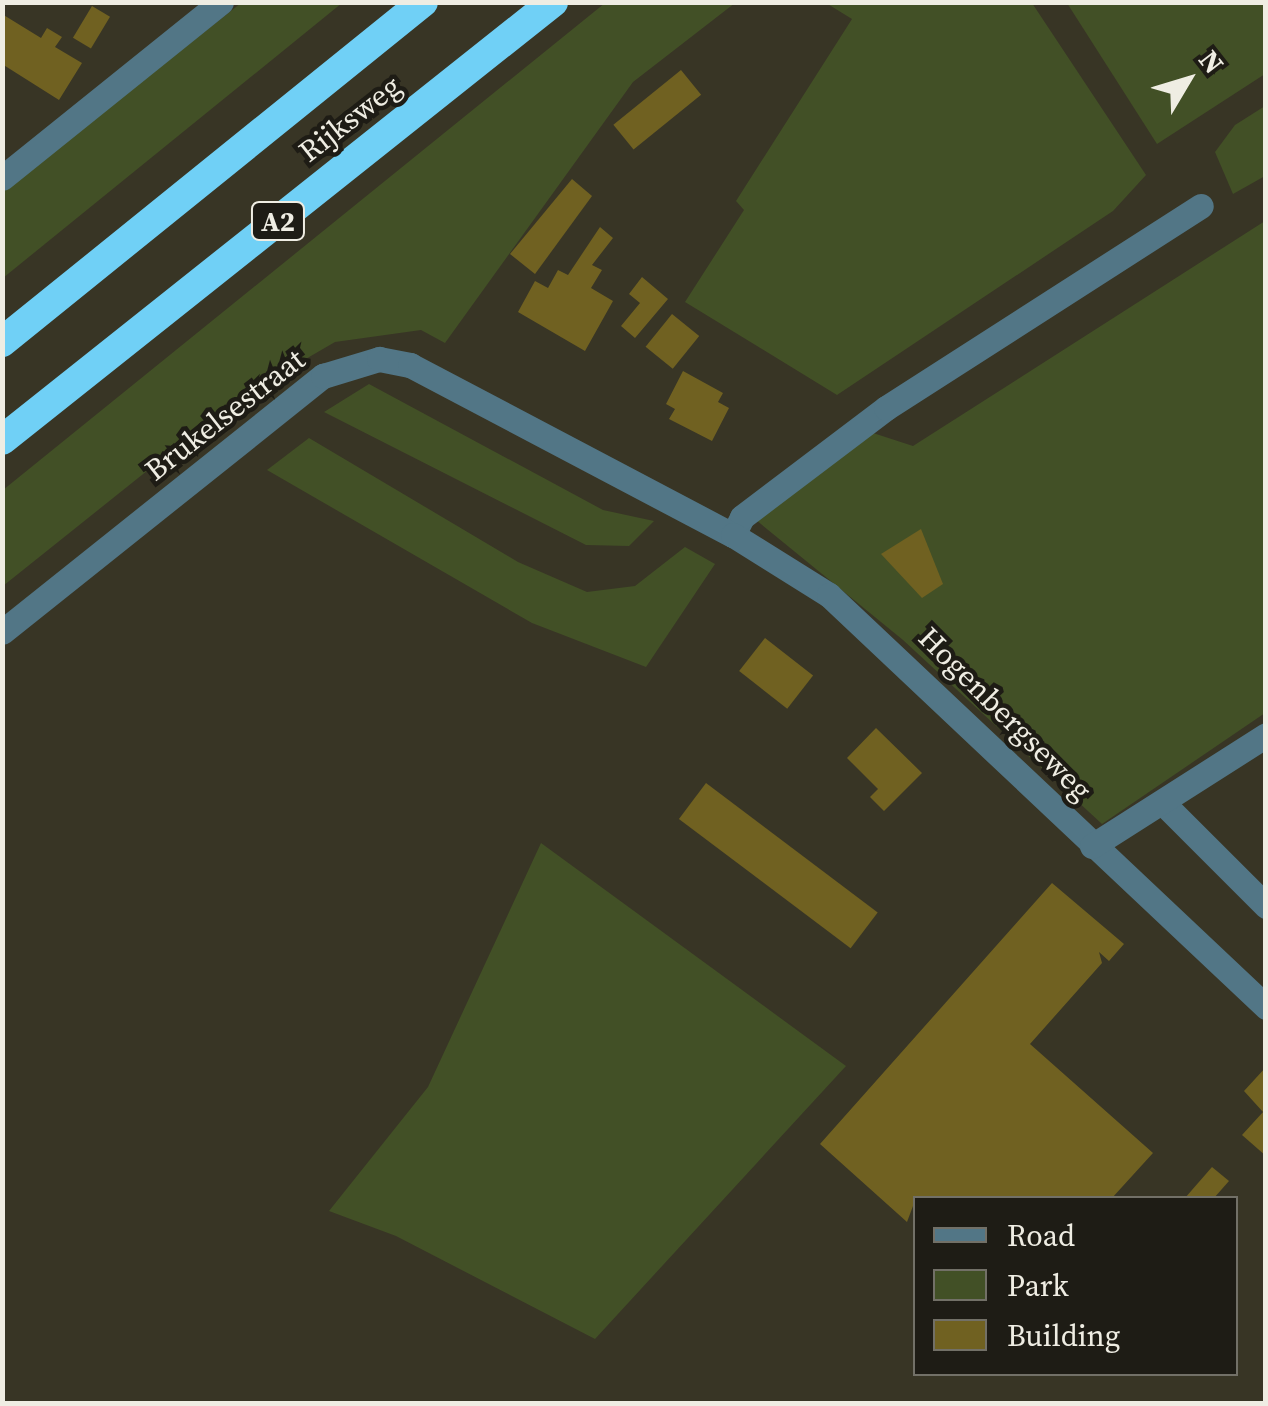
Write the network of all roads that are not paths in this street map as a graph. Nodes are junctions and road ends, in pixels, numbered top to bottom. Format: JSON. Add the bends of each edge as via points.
{"nodes":[{"id":1,"x":221,"y":2,"type":"edge"},
{"id":2,"x":423,"y":2,"type":"edge"},
{"id":3,"x":553,"y":2,"type":"edge"},
{"id":4,"x":2,"y":178,"type":"edge"},
{"id":5,"x":1201,"y":206,"type":"dead end"},
{"id":6,"x":2,"y":342,"type":"edge"},
{"id":7,"x":2,"y":440,"type":"edge"},
{"id":8,"x":674,"y":502,"type":"joint"},
{"id":9,"x":732,"y":534,"type":"junction"},
{"id":10,"x":2,"y":632,"type":"edge"},
{"id":11,"x":1266,"y":735,"type":"edge"},
{"id":12,"x":1164,"y":802,"type":"junction"},
{"id":13,"x":1092,"y":846,"type":"junction"},
{"id":14,"x":1266,"y":906,"type":"edge"},
{"id":15,"x":1266,"y":1007,"type":"edge"}],
"edges":[{"from":1,"to":4,"type":"street"},
{"from":2,"to":6,"type":"highway","name":"Rijksweg","number":"A2"},
{"from":3,"to":7,"type":"highway","name":"Rijksweg","number":"A2"},
{"from":5,"to":9,"type":"street","via":[[886,408],[742,517]]},
{"from":8,"to":9,"type":"street","name":"Hogenbergseweg"},
{"from":8,"to":10,"type":"street","name":"Brukelsestraat","via":[[410,365],[350,364],[323,376]]},
{"from":9,"to":13,"type":"street","name":"Hogenbergseweg","via":[[877,634]]},
{"from":11,"to":12,"type":"street"},
{"from":12,"to":13,"type":"street"},
{"from":12,"to":14,"type":"street"},
{"from":13,"to":15,"type":"street","name":"Hogenbergseweg"}]}
